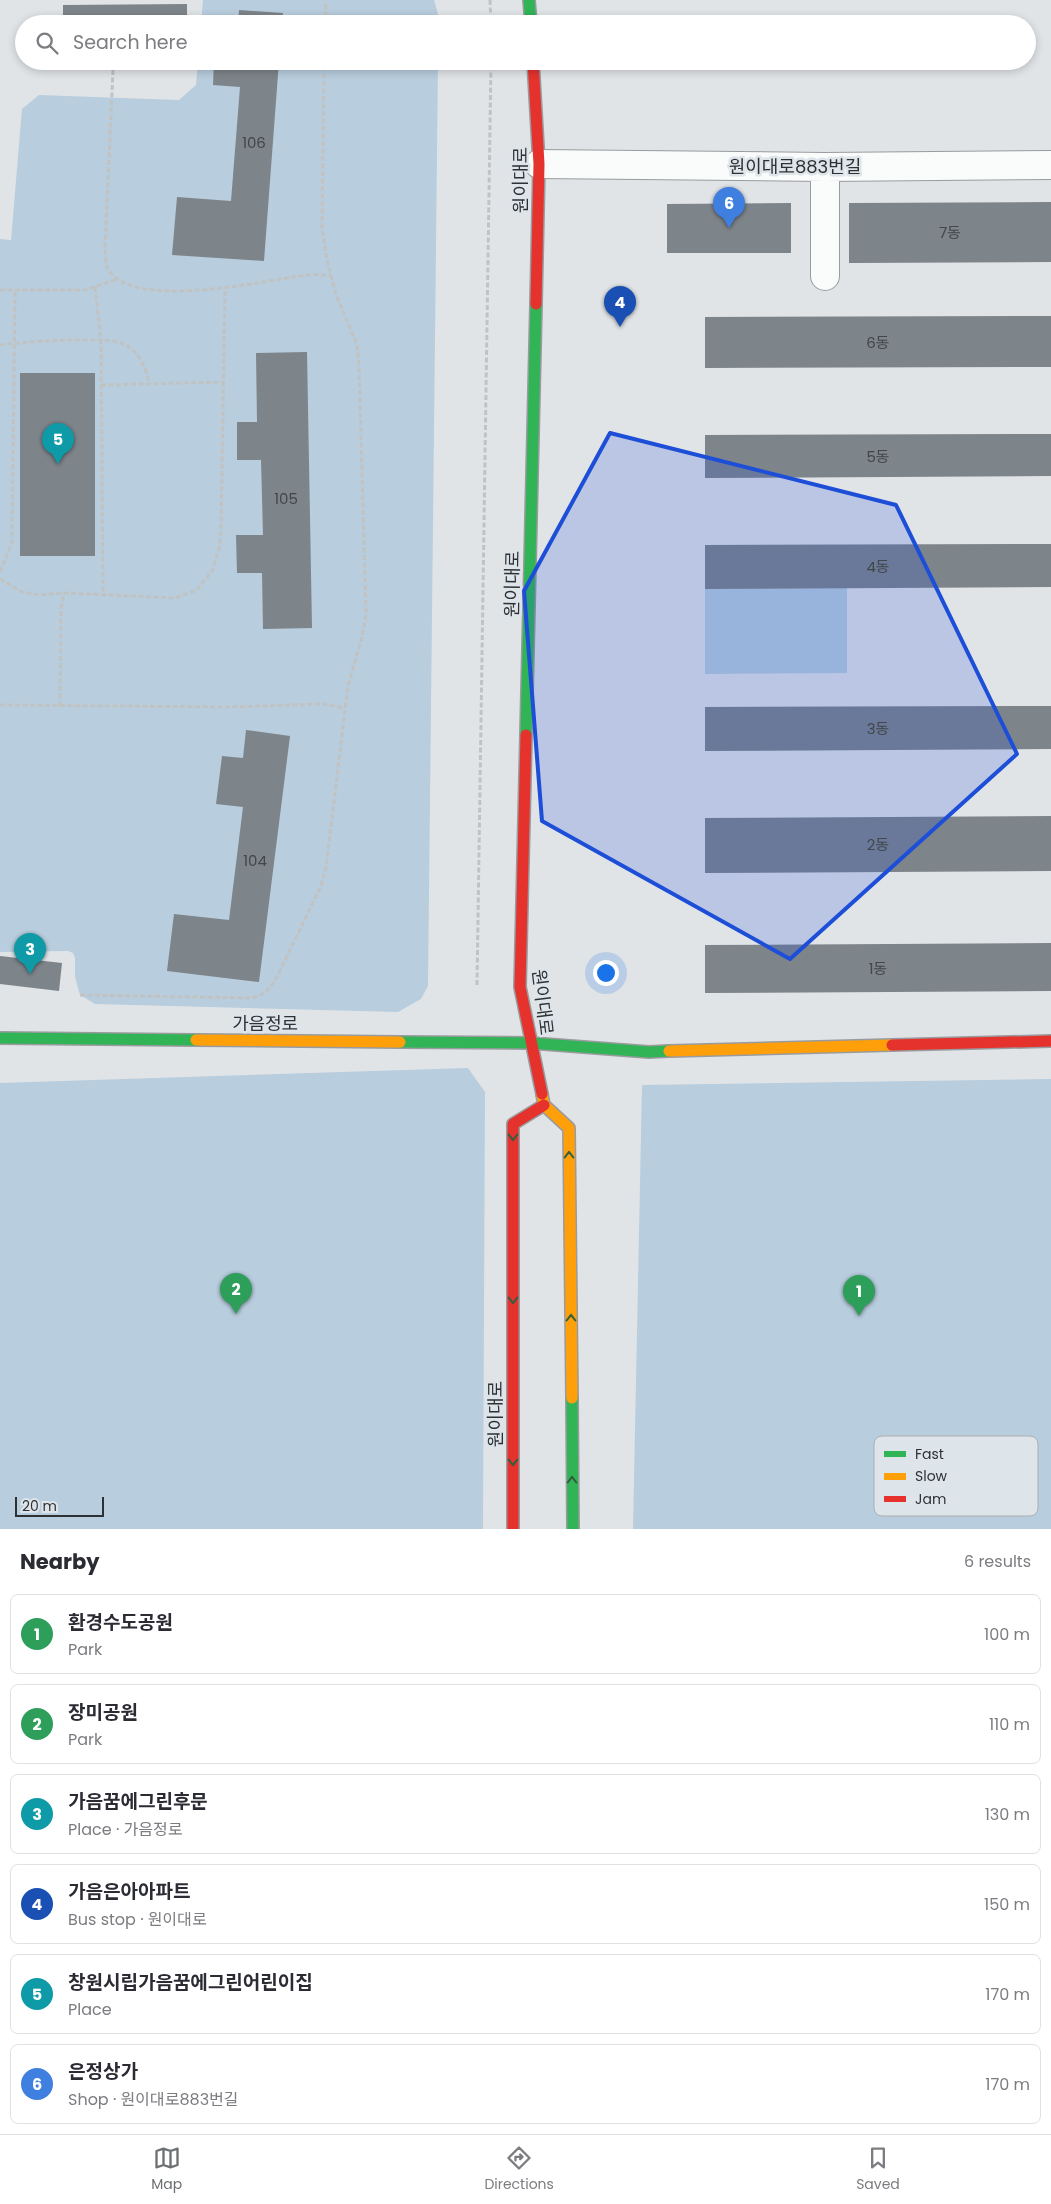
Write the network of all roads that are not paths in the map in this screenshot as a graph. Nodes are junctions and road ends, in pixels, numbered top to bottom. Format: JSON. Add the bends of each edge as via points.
{"nodes":[{"id":1,"x":530,"y":0,"type":"edge"},
{"id":2,"x":531,"y":15,"type":"edge"},
{"id":3,"x":534,"y":70,"type":"edge"},
{"id":4,"x":539,"y":164,"type":"junction"},
{"id":5,"x":1051,"y":165,"type":"edge"},
{"id":6,"x":825,"y":167,"type":"junction"},
{"id":7,"x":825,"y":276,"type":"dead end"},
{"id":8,"x":0,"y":1038,"type":"edge"},
{"id":9,"x":1051,"y":1041,"type":"edge"},
{"id":10,"x":531,"y":1043,"type":"junction"},
{"id":11,"x":544,"y":1106,"type":"junction"},
{"id":12,"x":513,"y":1529,"type":"edge"},
{"id":13,"x":572,"y":1529,"type":"edge"}],
"edges":[{"from":1,"to":2,"type":"main road"},
{"from":3,"to":4,"type":"main road","name":"원이대로"},
{"from":4,"to":6,"type":"street","name":"원이대로883번길"},
{"from":4,"to":10,"type":"main road","name":"원이대로","via":[[520,987]]},
{"from":5,"to":6,"type":"street","name":"원이대로883번길"},
{"from":6,"to":7,"type":"street"},
{"from":8,"to":10,"type":"main road","name":"가음정로"},
{"from":9,"to":10,"type":"main road","name":"가음정로","via":[[649,1052]]},
{"from":10,"to":11,"type":"main road","name":"원이대로"},
{"from":11,"to":12,"type":"main road","name":"원이대로","one_way":true,"via":[[514,1124]]},
{"from":13,"to":11,"type":"main road","one_way":true,"via":[[569,1128]]}]}
